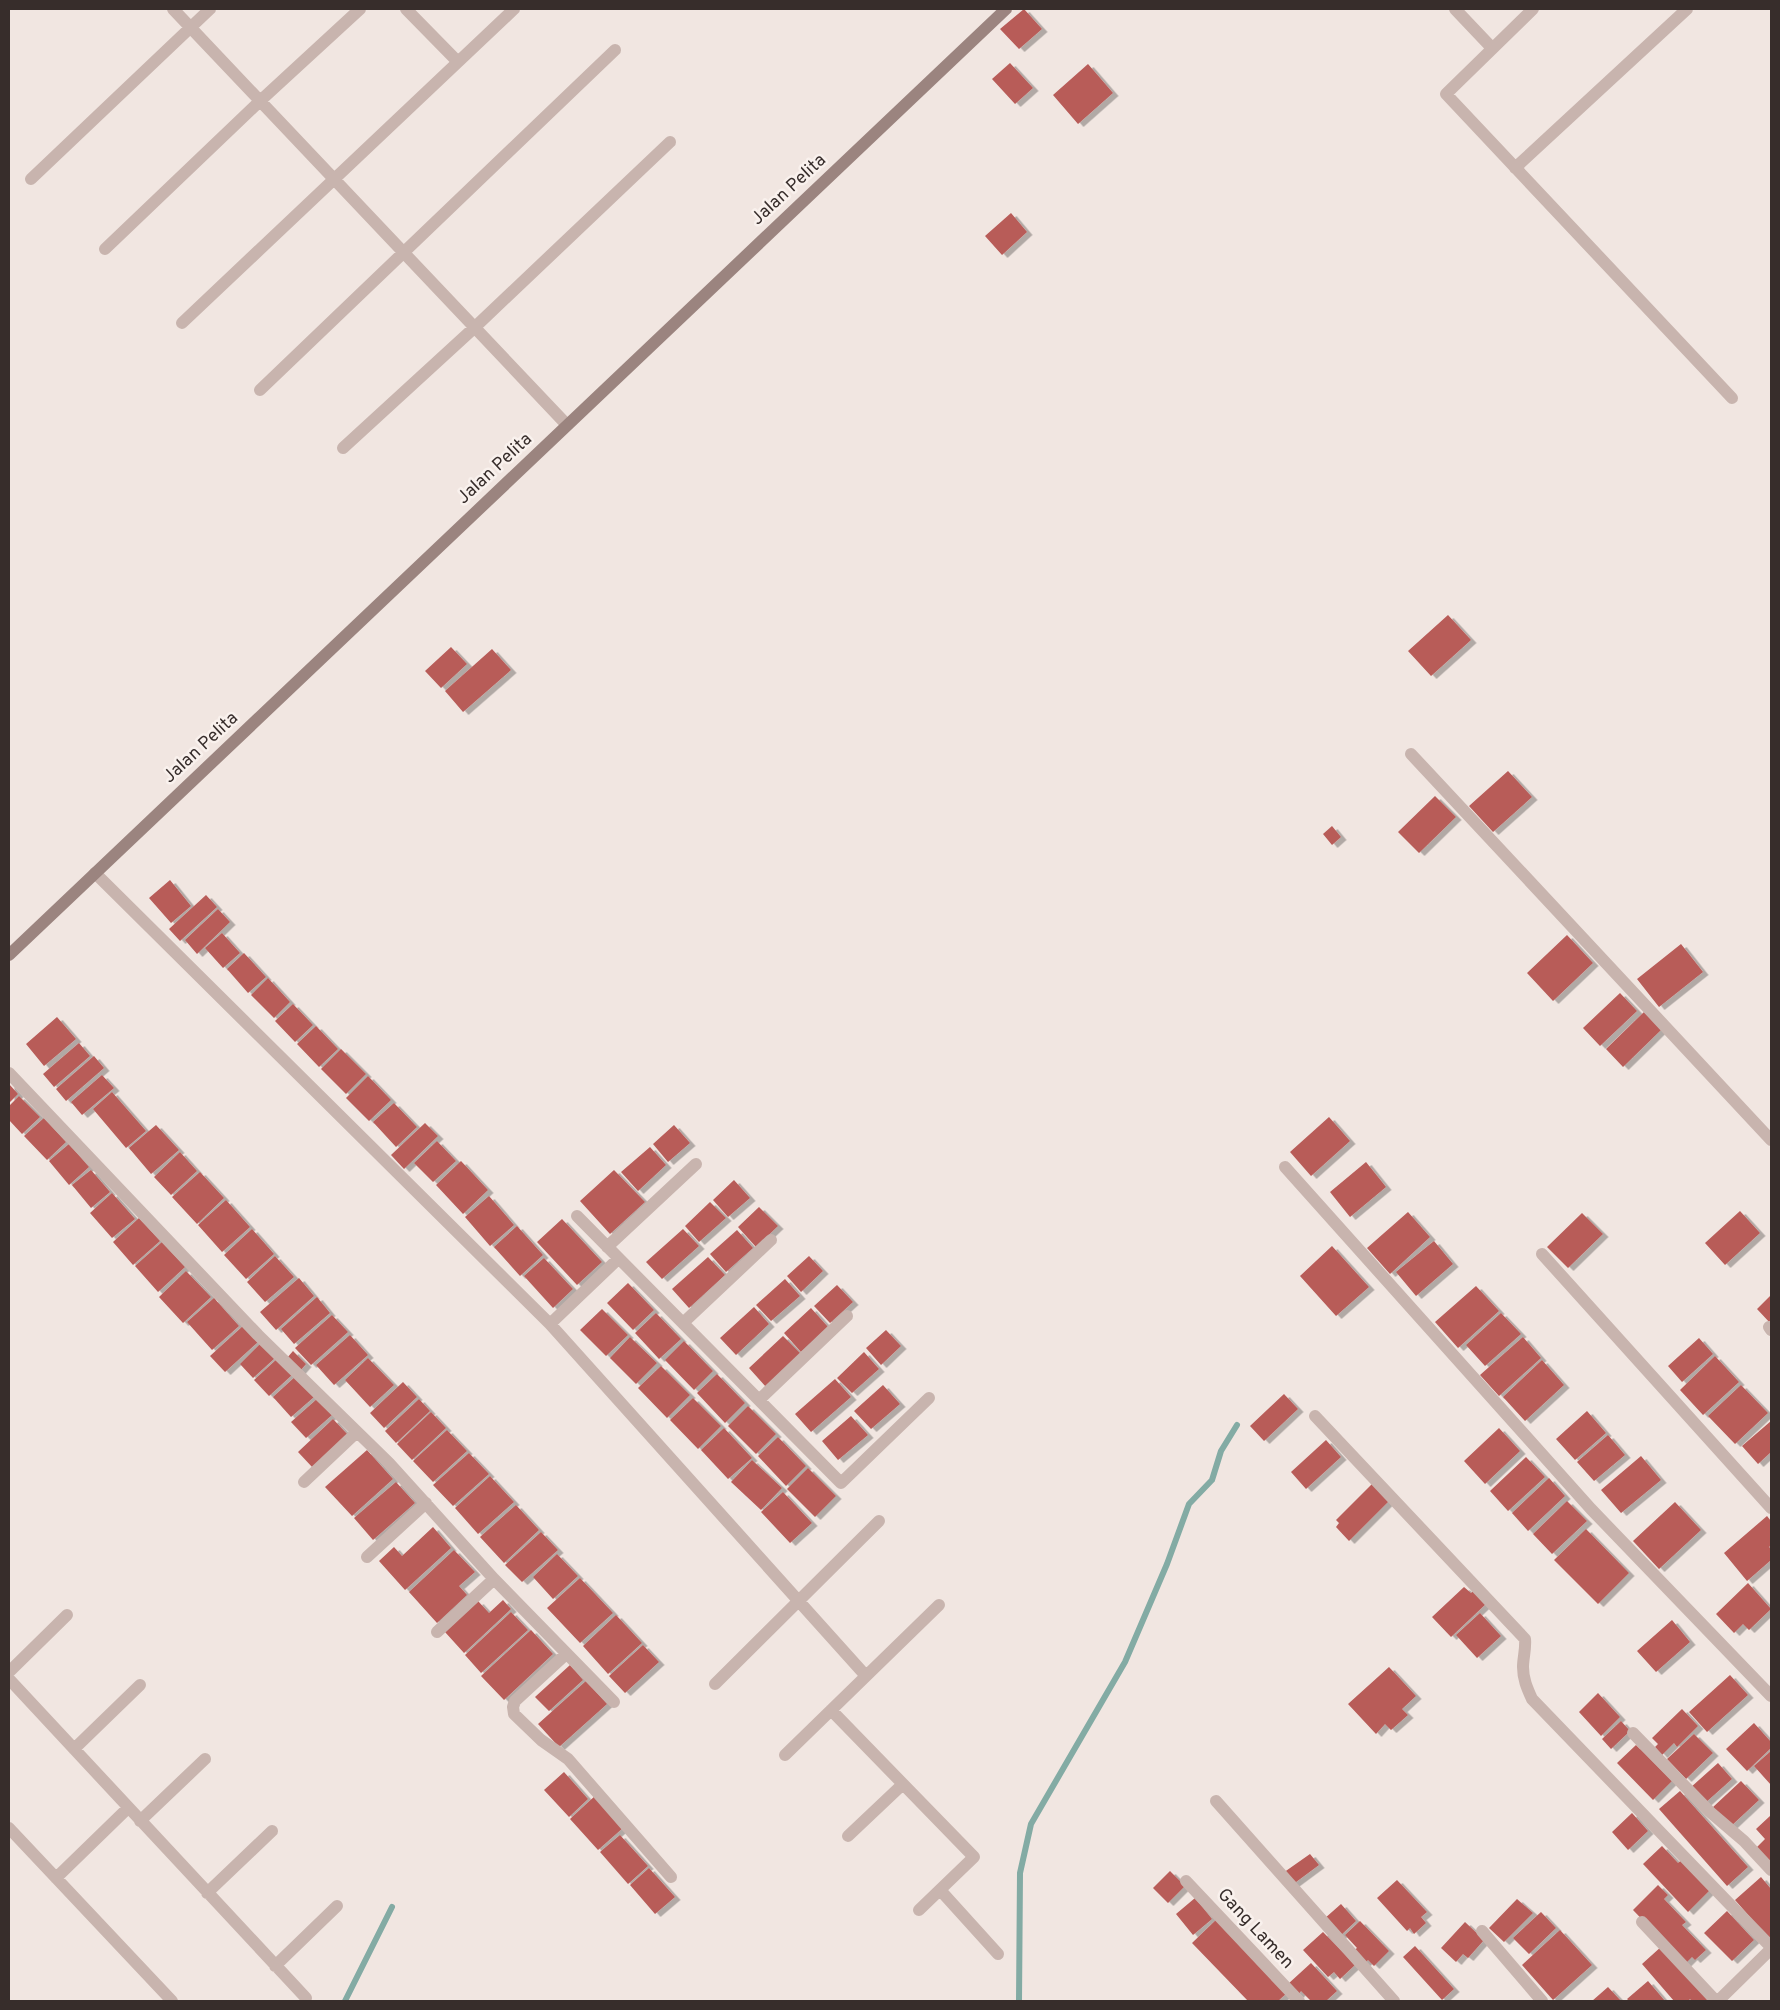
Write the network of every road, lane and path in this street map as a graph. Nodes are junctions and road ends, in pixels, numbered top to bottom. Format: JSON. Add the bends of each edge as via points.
{"nodes":[{"id":1,"x":173,"y":9,"type":"edge"},
{"id":2,"x":210,"y":9,"type":"edge"},
{"id":3,"x":360,"y":9,"type":"edge"},
{"id":4,"x":406,"y":9,"type":"edge"},
{"id":5,"x":514,"y":9,"type":"edge"},
{"id":6,"x":1006,"y":9,"type":"edge"},
{"id":7,"x":1456,"y":9,"type":"edge"},
{"id":8,"x":1533,"y":9,"type":"edge"},
{"id":9,"x":1686,"y":9,"type":"edge"},
{"id":10,"x":190,"y":26,"type":"junction"},
{"id":11,"x":1492,"y":48,"type":"junction"},
{"id":12,"x":615,"y":50,"type":"dead end"},
{"id":13,"x":458,"y":62,"type":"junction"},
{"id":14,"x":260,"y":101,"type":"junction"},
{"id":15,"x":670,"y":142,"type":"dead end"},
{"id":16,"x":1515,"y":168,"type":"junction"},
{"id":17,"x":334,"y":178,"type":"junction"},
{"id":18,"x":31,"y":179,"type":"dead end"},
{"id":19,"x":105,"y":249,"type":"dead end"},
{"id":20,"x":404,"y":252,"type":"junction"},
{"id":21,"x":182,"y":323,"type":"dead end"},
{"id":22,"x":474,"y":328,"type":"junction"},
{"id":23,"x":260,"y":390,"type":"dead end"},
{"id":24,"x":1732,"y":398,"type":"dead end"},
{"id":25,"x":567,"y":425,"type":"junction"},
{"id":26,"x":343,"y":448,"type":"dead end"},
{"id":27,"x":1411,"y":754,"type":"dead end"},
{"id":28,"x":95,"y":873,"type":"junction"},
{"id":29,"x":9,"y":955,"type":"edge"},
{"id":30,"x":9,"y":1073,"type":"edge"},
{"id":31,"x":1771,"y":1140,"type":"edge"},
{"id":32,"x":696,"y":1164,"type":"dead end"},
{"id":33,"x":1285,"y":1168,"type":"dead end"},
{"id":34,"x":577,"y":1216,"type":"dead end"},
{"id":35,"x":771,"y":1240,"type":"dead end"},
{"id":36,"x":607,"y":1246,"type":"junction"},
{"id":37,"x":1542,"y":1254,"type":"dead end"},
{"id":38,"x":618,"y":1259,"type":"junction"},
{"id":39,"x":847,"y":1316,"type":"dead end"},
{"id":40,"x":682,"y":1323,"type":"junction"},
{"id":41,"x":550,"y":1324,"type":"junction"},
{"id":42,"x":929,"y":1398,"type":"dead end"},
{"id":43,"x":759,"y":1400,"type":"junction"},
{"id":44,"x":1315,"y":1416,"type":"dead end"},
{"id":45,"x":357,"y":1432,"type":"junction"},
{"id":46,"x":304,"y":1482,"type":"dead end"},
{"id":47,"x":426,"y":1503,"type":"junction"},
{"id":48,"x":1771,"y":1508,"type":"edge"},
{"id":49,"x":879,"y":1521,"type":"dead end"},
{"id":50,"x":367,"y":1557,"type":"dead end"},
{"id":51,"x":494,"y":1579,"type":"junction"},
{"id":52,"x":799,"y":1601,"type":"junction"},
{"id":53,"x":940,"y":1605,"type":"dead end"},
{"id":54,"x":67,"y":1615,"type":"dead end"},
{"id":55,"x":437,"y":1632,"type":"dead end"},
{"id":56,"x":566,"y":1654,"type":"junction"},
{"id":57,"x":9,"y":1672,"type":"edge"},
{"id":58,"x":866,"y":1676,"type":"junction"},
{"id":59,"x":9,"y":1679,"type":"edge"},
{"id":60,"x":715,"y":1684,"type":"dead end"},
{"id":61,"x":140,"y":1685,"type":"dead end"},
{"id":62,"x":1771,"y":1696,"type":"edge"},
{"id":63,"x":614,"y":1702,"type":"dead end"},
{"id":64,"x":831,"y":1710,"type":"junction"},
{"id":65,"x":1632,"y":1733,"type":"dead end"},
{"id":66,"x":74,"y":1749,"type":"junction"},
{"id":67,"x":785,"y":1755,"type":"dead end"},
{"id":68,"x":205,"y":1760,"type":"dead end"},
{"id":69,"x":903,"y":1784,"type":"junction"},
{"id":70,"x":1216,"y":1801,"type":"dead end"},
{"id":71,"x":128,"y":1808,"type":"junction"},
{"id":72,"x":140,"y":1821,"type":"junction"},
{"id":73,"x":9,"y":1828,"type":"edge"},
{"id":74,"x":272,"y":1831,"type":"dead end"},
{"id":75,"x":848,"y":1836,"type":"dead end"},
{"id":76,"x":1771,"y":1870,"type":"edge"},
{"id":77,"x":671,"y":1877,"type":"dead end"},
{"id":78,"x":56,"y":1878,"type":"junction"},
{"id":79,"x":1186,"y":1880,"type":"dead end"},
{"id":80,"x":940,"y":1891,"type":"junction"},
{"id":81,"x":207,"y":1893,"type":"junction"},
{"id":82,"x":337,"y":1906,"type":"dead end"},
{"id":83,"x":919,"y":1910,"type":"dead end"},
{"id":84,"x":1642,"y":1922,"type":"dead end"},
{"id":85,"x":1482,"y":1931,"type":"dead end"},
{"id":86,"x":1771,"y":1948,"type":"edge"},
{"id":87,"x":998,"y":1954,"type":"dead end"},
{"id":88,"x":275,"y":1966,"type":"junction"},
{"id":89,"x":306,"y":1998,"type":"dead end"},
{"id":90,"x":172,"y":2001,"type":"edge"},
{"id":91,"x":1299,"y":2001,"type":"edge"},
{"id":92,"x":1394,"y":2001,"type":"edge"},
{"id":93,"x":1542,"y":2001,"type":"edge"},
{"id":94,"x":1717,"y":2001,"type":"edge"}],
"edges":[{"from":1,"to":10,"type":"street"},
{"from":2,"to":10,"type":"street"},
{"from":3,"to":14,"type":"street"},
{"from":4,"to":13,"type":"street"},
{"from":5,"to":13,"type":"street"},
{"from":6,"to":25,"type":"street","name":"Jalan Pelita"},
{"from":7,"to":11,"type":"street"},
{"from":8,"to":11,"type":"street"},
{"from":9,"to":16,"type":"street"},
{"from":10,"to":14,"type":"street"},
{"from":10,"to":18,"type":"street"},
{"from":11,"to":16,"type":"street","via":[[1446,94]]},
{"from":12,"to":20,"type":"street"},
{"from":13,"to":17,"type":"street"},
{"from":14,"to":17,"type":"street"},
{"from":14,"to":19,"type":"street"},
{"from":15,"to":22,"type":"street"},
{"from":16,"to":24,"type":"street"},
{"from":17,"to":20,"type":"street"},
{"from":17,"to":21,"type":"street"},
{"from":20,"to":22,"type":"street"},
{"from":20,"to":23,"type":"street"},
{"from":22,"to":25,"type":"street"},
{"from":22,"to":26,"type":"street"},
{"from":25,"to":28,"type":"street","name":"Jalan Pelita"},
{"from":27,"to":31,"type":"street"},
{"from":28,"to":29,"type":"street","name":"Jalan Pelita"},
{"from":28,"to":41,"type":"street"},
{"from":30,"to":45,"type":"street","via":[[258,1335]]},
{"from":32,"to":36,"type":"street"},
{"from":33,"to":62,"type":"street","via":[[1591,1509]]},
{"from":34,"to":36,"type":"street"},
{"from":35,"to":40,"type":"street"},
{"from":36,"to":38,"type":"street"},
{"from":37,"to":48,"type":"street"},
{"from":38,"to":40,"type":"street"},
{"from":38,"to":41,"type":"street"},
{"from":39,"to":43,"type":"street"},
{"from":40,"to":43,"type":"street"},
{"from":41,"to":52,"type":"street"},
{"from":42,"to":43,"type":"street","via":[[841,1483]]},
{"from":44,"to":86,"type":"street","via":[[1525,1639],[1524,1682],[1532,1699]]},
{"from":45,"to":46,"type":"street"},
{"from":45,"to":47,"type":"street"},
{"from":47,"to":50,"type":"street"},
{"from":47,"to":51,"type":"street"},
{"from":49,"to":52,"type":"street"},
{"from":51,"to":55,"type":"street"},
{"from":51,"to":56,"type":"street"},
{"from":52,"to":58,"type":"street"},
{"from":52,"to":60,"type":"street"},
{"from":53,"to":58,"type":"street"},
{"from":54,"to":57,"type":"street"},
{"from":56,"to":63,"type":"street"},
{"from":56,"to":77,"type":"street","via":[[515,1701],[514,1714],[541,1740],[568,1759]]},
{"from":58,"to":64,"type":"street"},
{"from":59,"to":66,"type":"street"},
{"from":61,"to":66,"type":"street"},
{"from":64,"to":67,"type":"street"},
{"from":64,"to":69,"type":"street"},
{"from":65,"to":76,"type":"street"},
{"from":66,"to":71,"type":"street"},
{"from":68,"to":72,"type":"street"},
{"from":69,"to":75,"type":"street"},
{"from":69,"to":80,"type":"street","via":[[974,1857]]},
{"from":70,"to":92,"type":"street"},
{"from":71,"to":72,"type":"street"},
{"from":71,"to":78,"type":"street"},
{"from":72,"to":81,"type":"street"},
{"from":73,"to":78,"type":"street"},
{"from":74,"to":81,"type":"street"},
{"from":78,"to":90,"type":"street"},
{"from":79,"to":91,"type":"street","name":"Gang Lamen"},
{"from":80,"to":83,"type":"street"},
{"from":80,"to":87,"type":"street"},
{"from":81,"to":88,"type":"street"},
{"from":82,"to":88,"type":"street"},
{"from":84,"to":94,"type":"street"},
{"from":85,"to":93,"type":"street"},
{"from":86,"to":94,"type":"street"},
{"from":88,"to":89,"type":"street"}]}
